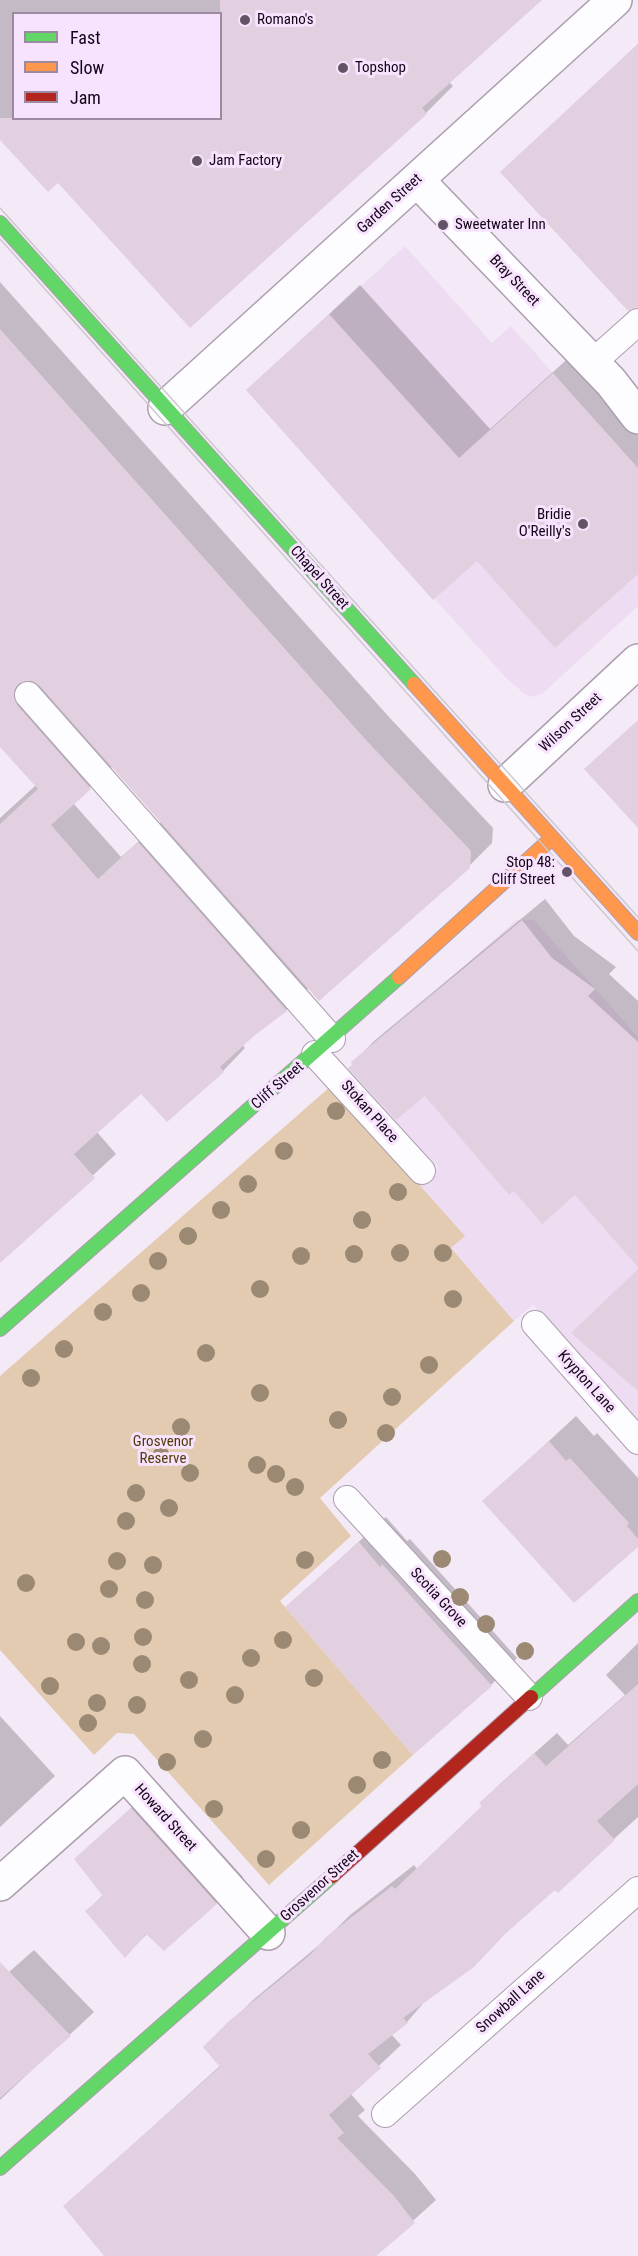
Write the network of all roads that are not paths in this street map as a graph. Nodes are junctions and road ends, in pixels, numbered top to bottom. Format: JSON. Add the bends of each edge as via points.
{"nodes":[{"id":1,"x":615,"y":0,"type":"edge"},
{"id":2,"x":417,"y":180,"type":"junction"},
{"id":3,"x":0,"y":223,"type":"edge"},
{"id":4,"x":638,"y":322,"type":"edge"},
{"id":5,"x":602,"y":372,"type":"junction"},
{"id":6,"x":638,"y":404,"type":"edge"},
{"id":7,"x":165,"y":408,"type":"junction"},
{"id":8,"x":638,"y":417,"type":"edge"},
{"id":9,"x":638,"y":661,"type":"edge"},
{"id":10,"x":28,"y":695,"type":"dead end"},
{"id":11,"x":505,"y":785,"type":"junction"},
{"id":12,"x":552,"y":838,"type":"junction"},
{"id":13,"x":638,"y":933,"type":"edge"},
{"id":14,"x":323,"y":1046,"type":"junction"},
{"id":15,"x":422,"y":1171,"type":"dead end"},
{"id":16,"x":535,"y":1324,"type":"dead end"},
{"id":17,"x":0,"y":1329,"type":"edge"},
{"id":18,"x":638,"y":1441,"type":"edge"},
{"id":19,"x":347,"y":1499,"type":"dead end"},
{"id":20,"x":638,"y":1601,"type":"edge"},
{"id":21,"x":529,"y":1697,"type":"junction"},
{"id":22,"x":0,"y":1884,"type":"edge"},
{"id":23,"x":638,"y":1890,"type":"edge"},
{"id":24,"x":268,"y":1933,"type":"junction"},
{"id":25,"x":385,"y":2114,"type":"dead end"},
{"id":26,"x":0,"y":2168,"type":"edge"}],
"edges":[{"from":1,"to":2,"type":"street","name":"Garden Street"},
{"from":2,"to":5,"type":"street","name":"Bray Street"},
{"from":2,"to":7,"type":"street","name":"Garden Street"},
{"from":3,"to":7,"type":"street","name":"Chapel Street"},
{"from":4,"to":5,"type":"lane"},
{"from":5,"to":6,"type":"street","name":"Bray Street"},
{"from":5,"to":8,"type":"street","name":"Bray Street"},
{"from":7,"to":11,"type":"street","name":"Chapel Street"},
{"from":9,"to":11,"type":"street","name":"Wilson Street"},
{"from":10,"to":14,"type":"lane","name":"Stokan Place"},
{"from":11,"to":12,"type":"street","name":"Chapel Street"},
{"from":12,"to":13,"type":"street","name":"Chapel Street"},
{"from":12,"to":14,"type":"street","name":"Cliff Street"},
{"from":14,"to":15,"type":"lane","name":"Stokan Place"},
{"from":14,"to":17,"type":"street","name":"Cliff Street"},
{"from":16,"to":18,"type":"lane","name":"Krypton Lane"},
{"from":19,"to":21,"type":"lane","name":"Scotia Grove"},
{"from":20,"to":21,"type":"street","name":"Grosvenor Street"},
{"from":21,"to":24,"type":"street","name":"Grosvenor Street"},
{"from":22,"to":24,"type":"street","name":"Howard Street","via":[[125,1773]]},
{"from":23,"to":25,"type":"lane","name":"Snowball Lane"},
{"from":24,"to":26,"type":"street","name":"Grosvenor Street"}]}
